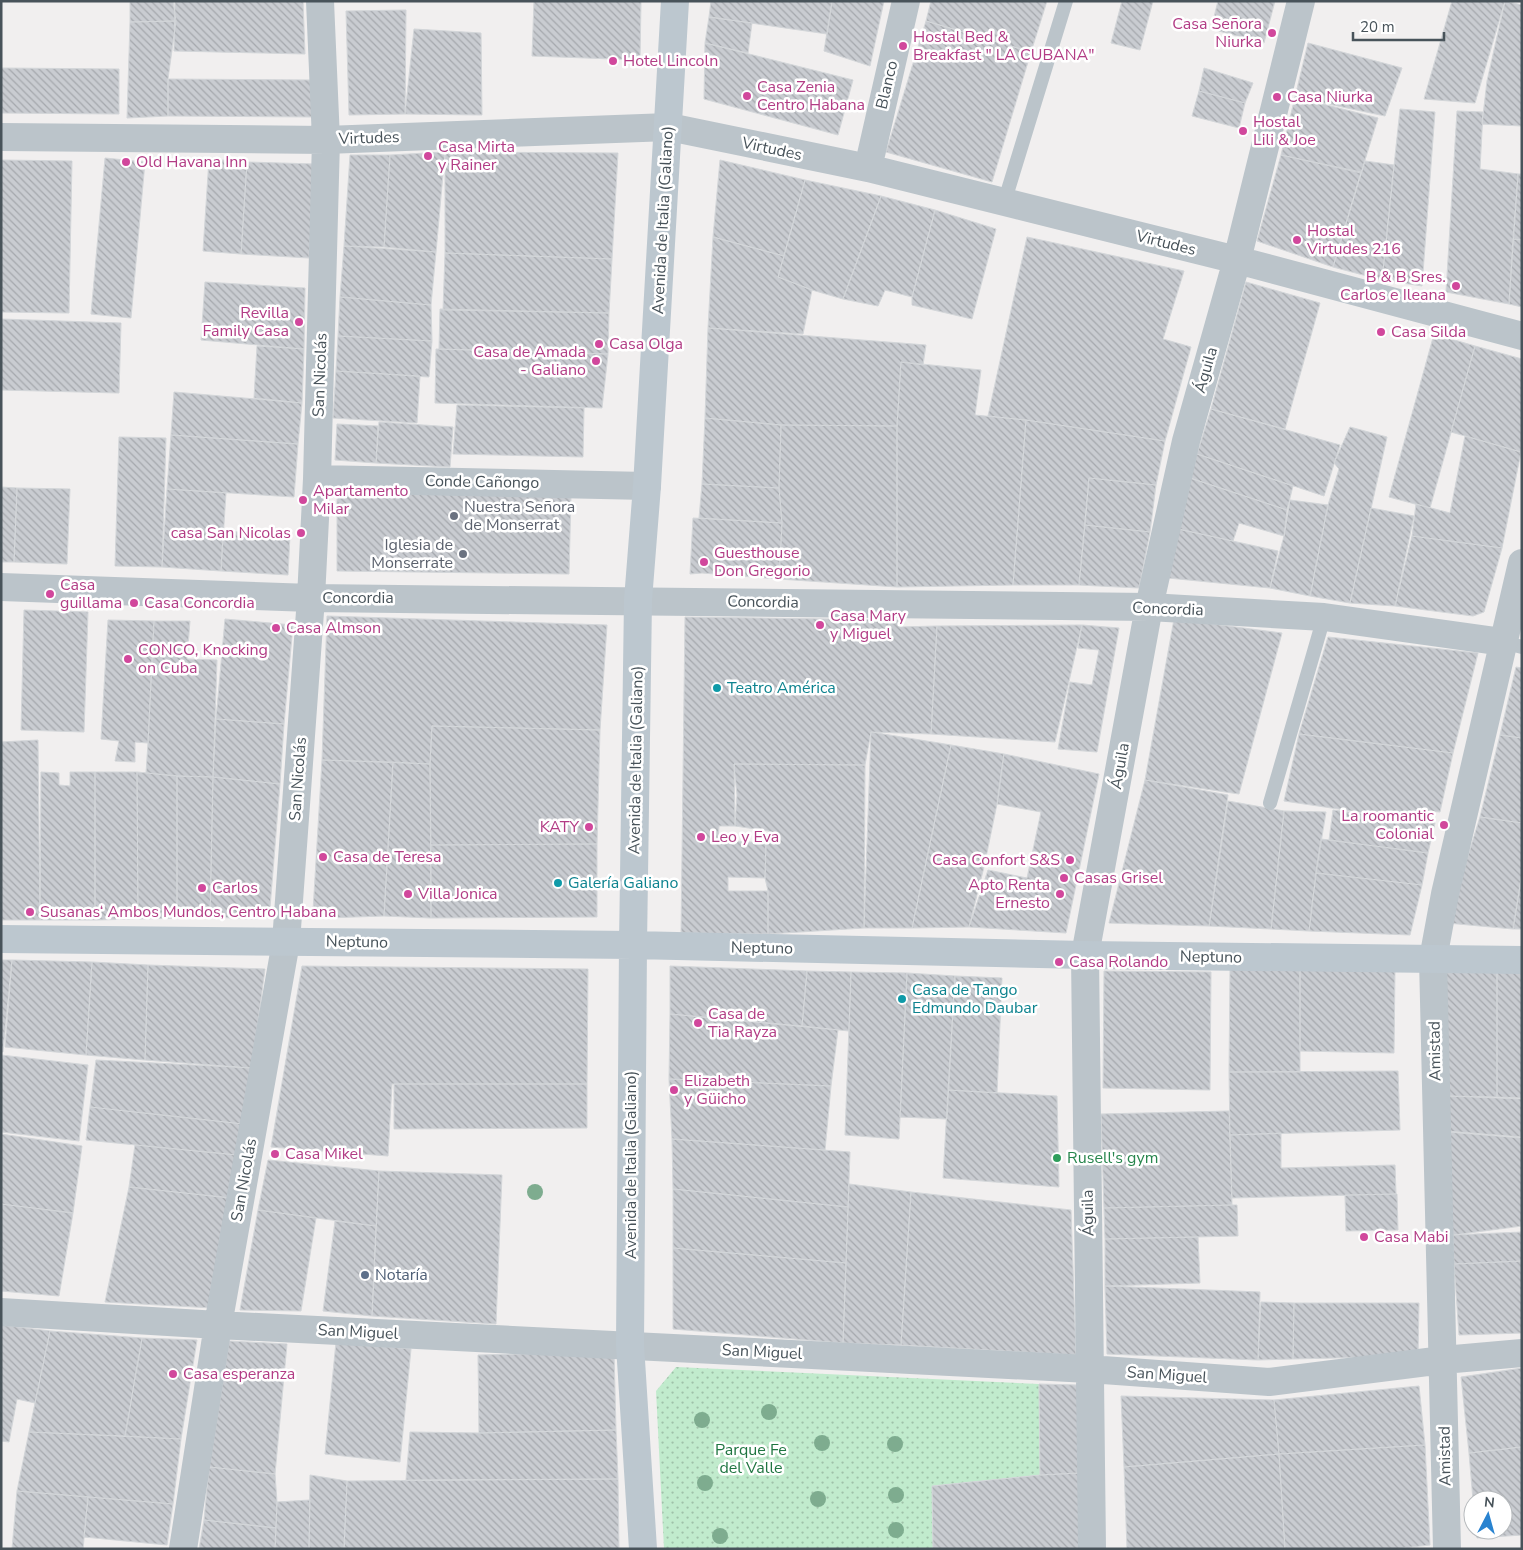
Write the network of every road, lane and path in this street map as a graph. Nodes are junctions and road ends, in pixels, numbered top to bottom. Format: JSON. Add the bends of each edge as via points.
{"nodes":[{"id":1,"x":320,"y":1,"type":"edge"},
{"id":2,"x":675,"y":1,"type":"edge"},
{"id":3,"x":906,"y":1,"type":"edge"},
{"id":4,"x":1066,"y":1,"type":"edge"},
{"id":5,"x":1301,"y":1,"type":"edge"},
{"id":6,"x":669,"y":127,"type":"junction"},
{"id":7,"x":1,"y":137,"type":"edge"},
{"id":8,"x":326,"y":140,"type":"junction"},
{"id":9,"x":868,"y":168,"type":"junction"},
{"id":10,"x":1004,"y":203,"type":"junction"},
{"id":11,"x":1237,"y":260,"type":"junction"},
{"id":12,"x":1522,"y":336,"type":"edge"},
{"id":13,"x":317,"y":479,"type":"junction"},
{"id":14,"x":647,"y":486,"type":"junction"},
{"id":15,"x":1522,"y":563,"type":"edge"},
{"id":16,"x":1,"y":587,"type":"edge"},
{"id":17,"x":311,"y":598,"type":"junction"},
{"id":18,"x":638,"y":600,"type":"junction"},
{"id":19,"x":1150,"y":607,"type":"junction"},
{"id":20,"x":1324,"y":617,"type":"junction"},
{"id":21,"x":1512,"y":644,"type":"edge"},
{"id":22,"x":1270,"y":803,"type":"dead end"},
{"id":23,"x":1,"y":939,"type":"edge"},
{"id":24,"x":286,"y":942,"type":"junction"},
{"id":25,"x":633,"y":945,"type":"junction"},
{"id":26,"x":1085,"y":956,"type":"junction"},
{"id":27,"x":1433,"y":959,"type":"junction"},
{"id":28,"x":1522,"y":960,"type":"edge"},
{"id":29,"x":1,"y":1312,"type":"edge"},
{"id":30,"x":218,"y":1325,"type":"junction"},
{"id":31,"x":630,"y":1345,"type":"junction"},
{"id":32,"x":1522,"y":1353,"type":"edge"},
{"id":33,"x":1443,"y":1360,"type":"junction"},
{"id":34,"x":1089,"y":1369,"type":"junction"},
{"id":35,"x":183,"y":1549,"type":"edge"},
{"id":36,"x":643,"y":1549,"type":"edge"},
{"id":37,"x":1092,"y":1549,"type":"edge"},
{"id":38,"x":1447,"y":1549,"type":"edge"}],
"edges":[{"from":1,"to":8,"type":"street","name":"San Nicolás"},
{"from":2,"to":6,"type":"main road","name":"Avenida de Italia (Galiano)"},
{"from":3,"to":9,"type":"street","name":"Blanco"},
{"from":4,"to":10,"type":"lane"},
{"from":5,"to":11,"type":"street","name":"Águila"},
{"from":6,"to":8,"type":"street","name":"Virtudes"},
{"from":6,"to":9,"type":"street","name":"Virtudes"},
{"from":6,"to":14,"type":"main road","name":"Avenida de Italia (Galiano)"},
{"from":7,"to":8,"type":"street","name":"Virtudes"},
{"from":8,"to":13,"type":"street","name":"San Nicolás"},
{"from":9,"to":10,"type":"street","name":"Virtudes"},
{"from":10,"to":11,"type":"street","name":"Virtudes"},
{"from":11,"to":12,"type":"street","name":"Virtudes"},
{"from":11,"to":19,"type":"street","name":"Águila","via":[[1186,441]]},
{"from":13,"to":14,"type":"street","name":"Conde Cañongo"},
{"from":13,"to":17,"type":"street","name":"San Nicolás"},
{"from":14,"to":18,"type":"main road","name":"Avenida de Italia (Galiano)"},
{"from":15,"to":21,"type":"street","name":"Amistad"},
{"from":16,"to":17,"type":"street","name":"Concordia"},
{"from":17,"to":18,"type":"street","name":"Concordia"},
{"from":17,"to":24,"type":"street","name":"San Nicolás"},
{"from":18,"to":19,"type":"street","name":"Concordia"},
{"from":18,"to":25,"type":"main road","name":"Avenida de Italia (Galiano)"},
{"from":19,"to":20,"type":"street","name":"Concordia"},
{"from":19,"to":26,"type":"street","name":"Águila"},
{"from":20,"to":21,"type":"street","name":"Concordia"},
{"from":20,"to":22,"type":"lane"},
{"from":21,"to":27,"type":"street","name":"Amistad","via":[[1446,894]]},
{"from":23,"to":24,"type":"main road","name":"Neptuno"},
{"from":24,"to":25,"type":"main road","name":"Neptuno"},
{"from":24,"to":30,"type":"street","name":"San Nicolás"},
{"from":25,"to":26,"type":"main road","name":"Neptuno"},
{"from":25,"to":31,"type":"main road","name":"Avenida de Italia (Galiano)"},
{"from":26,"to":27,"type":"main road","name":"Neptuno"},
{"from":26,"to":34,"type":"street","name":"Águila"},
{"from":27,"to":28,"type":"main road","name":"Neptuno"},
{"from":27,"to":33,"type":"street","name":"Amistad"},
{"from":29,"to":30,"type":"street","name":"San Miguel"},
{"from":30,"to":31,"type":"street","name":"San Miguel"},
{"from":30,"to":35,"type":"street","name":"San Nicolás"},
{"from":31,"to":34,"type":"street","name":"San Miguel"},
{"from":31,"to":36,"type":"main road","name":"Avenida de Italia (Galiano)"},
{"from":32,"to":33,"type":"street","name":"San Miguel"},
{"from":33,"to":34,"type":"street","name":"San Miguel","via":[[1269,1382]]},
{"from":33,"to":38,"type":"street","name":"Amistad"},
{"from":34,"to":37,"type":"street","name":"Águila"}]}
